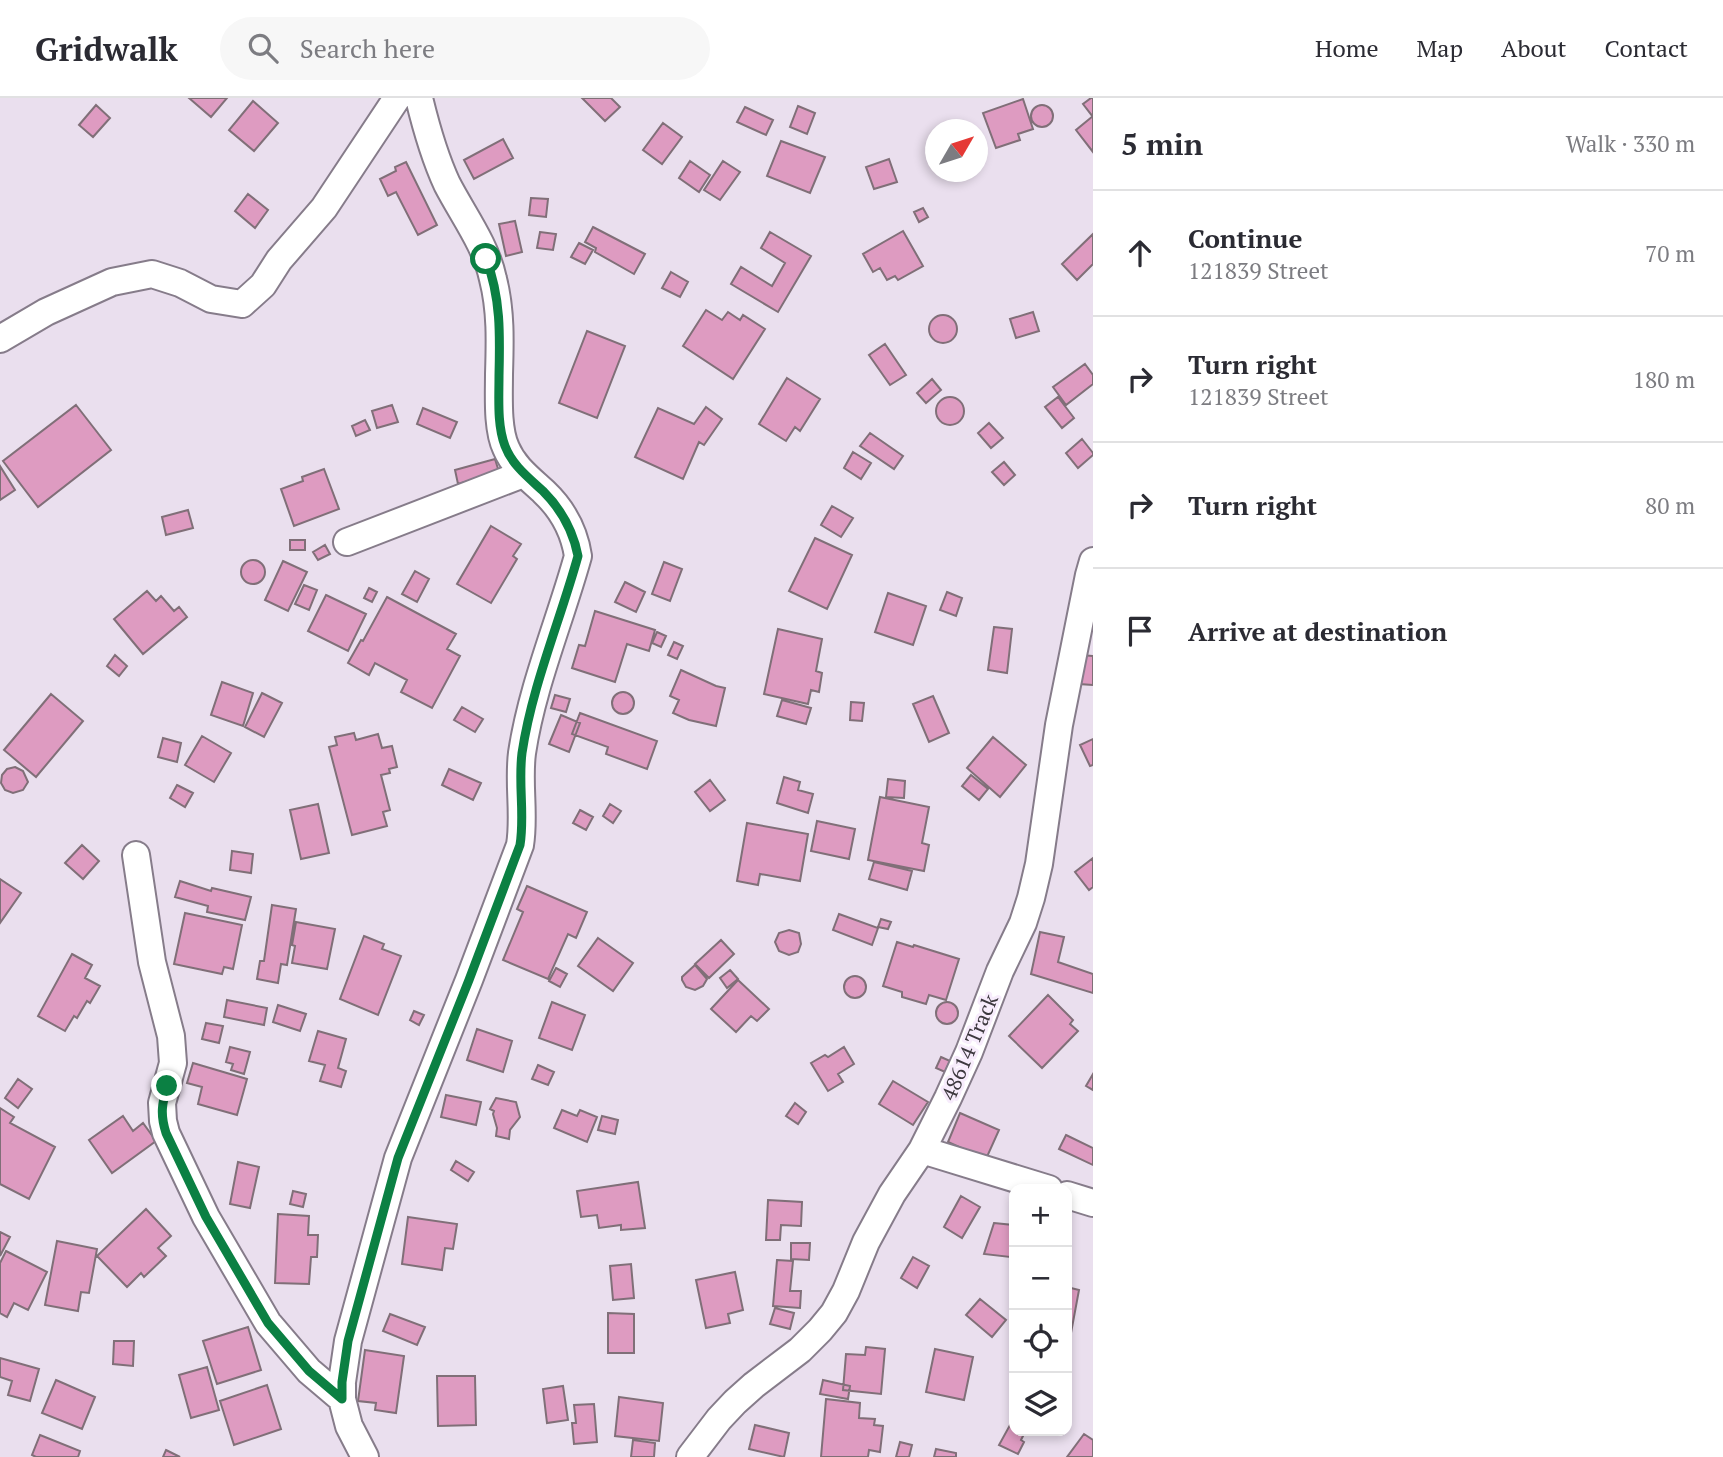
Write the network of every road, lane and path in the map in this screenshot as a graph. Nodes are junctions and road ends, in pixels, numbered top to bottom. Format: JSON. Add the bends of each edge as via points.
{"nodes":[{"id":1,"x":397,"y":98,"type":"edge"},
{"id":2,"x":419,"y":98,"type":"edge"},
{"id":3,"x":0,"y":339,"type":"edge"},
{"id":4,"x":523,"y":474,"type":"junction"},
{"id":5,"x":347,"y":542,"type":"dead end"},
{"id":6,"x":1093,"y":561,"type":"edge"},
{"id":7,"x":136,"y":855,"type":"dead end"},
{"id":8,"x":922,"y":1150,"type":"junction"},
{"id":9,"x":1033,"y":1184,"type":"edge"},
{"id":10,"x":1072,"y":1197,"type":"edge"},
{"id":11,"x":1093,"y":1203,"type":"edge"},
{"id":12,"x":342,"y":1399,"type":"junction"},
{"id":13,"x":365,"y":1457,"type":"edge"},
{"id":14,"x":690,"y":1457,"type":"edge"}],
"edges":[{"from":1,"to":3,"type":"street","via":[[324,208],[242,304],[211,299],[152,274],[112,282]]},
{"from":2,"to":4,"type":"street","via":[[435,155],[493,276],[500,335],[498,405],[505,447]]},
{"from":4,"to":5,"type":"street"},
{"from":4,"to":12,"type":"street","via":[[565,517],[578,556],[522,755],[520,845],[398,1158],[348,1341]]},
{"from":6,"to":8,"type":"street","name":"48614 Track","via":[[1059,725],[1031,898],[969,1052]]},
{"from":7,"to":12,"type":"street","via":[[152,962],[171,1036],[173,1063],[162,1102],[166,1133],[206,1217],[268,1323],[309,1371]]},
{"from":8,"to":9,"type":"street"},
{"from":8,"to":14,"type":"street","name":"48614 Track","via":[[885,1206],[834,1313],[800,1350],[735,1402]]},
{"from":10,"to":11,"type":"street"},
{"from":12,"to":13,"type":"street"}]}
